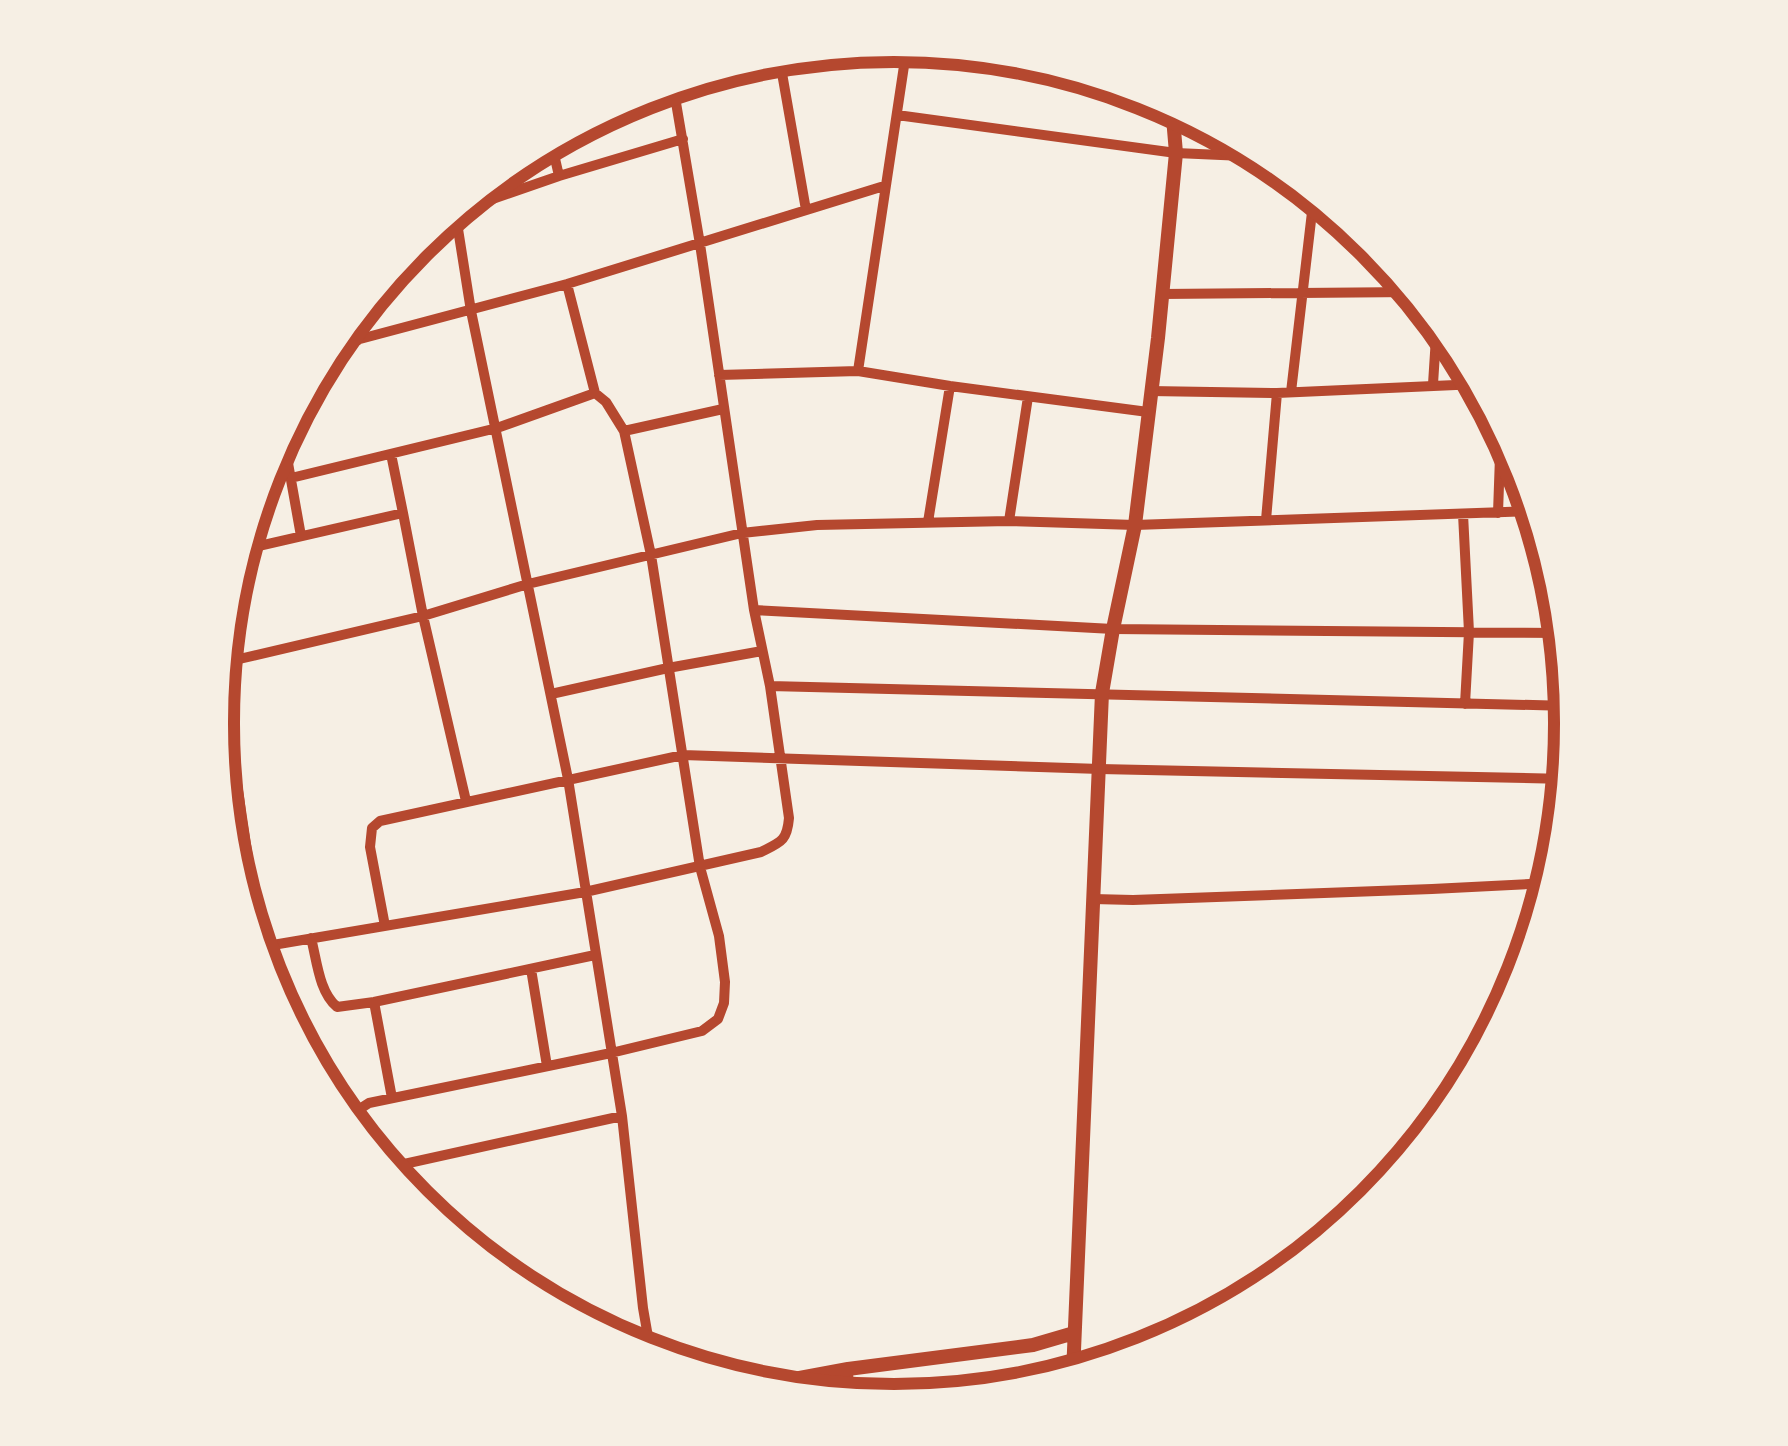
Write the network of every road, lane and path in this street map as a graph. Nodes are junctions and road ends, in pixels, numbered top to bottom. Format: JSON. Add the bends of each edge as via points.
{"nodes":[{"id":1,"x":905,"y":62,"type":"edge"},
{"id":2,"x":782,"y":72,"type":"edge"},
{"id":3,"x":676,"y":100,"type":"edge"},
{"id":4,"x":897,"y":115,"type":"junction"},
{"id":5,"x":1174,"y":125,"type":"edge"},
{"id":6,"x":683,"y":139,"type":"junction"},
{"id":7,"x":1176,"y":153,"type":"junction"},
{"id":8,"x":1231,"y":155,"type":"edge"},
{"id":9,"x":555,"y":157,"type":"edge"},
{"id":10,"x":559,"y":176,"type":"junction"},
{"id":11,"x":884,"y":186,"type":"junction"},
{"id":12,"x":492,"y":199,"type":"edge"},
{"id":13,"x":806,"y":210,"type":"junction"},
{"id":14,"x":1312,"y":212,"type":"edge"},
{"id":15,"x":457,"y":228,"type":"edge"},
{"id":16,"x":700,"y":244,"type":"junction"},
{"id":17,"x":567,"y":284,"type":"junction"},
{"id":18,"x":1395,"y":292,"type":"edge"},
{"id":19,"x":1162,"y":294,"type":"junction"},
{"id":20,"x":1301,"y":294,"type":"junction"},
{"id":21,"x":470,"y":311,"type":"junction"},
{"id":22,"x":358,"y":340,"type":"edge"},
{"id":23,"x":1436,"y":346,"type":"edge"},
{"id":24,"x":858,"y":371,"type":"junction"},
{"id":25,"x":719,"y":375,"type":"junction"},
{"id":26,"x":1433,"y":384,"type":"junction"},
{"id":27,"x":1460,"y":384,"type":"edge"},
{"id":28,"x":950,"y":386,"type":"junction"},
{"id":29,"x":1150,"y":392,"type":"junction"},
{"id":30,"x":1291,"y":392,"type":"junction"},
{"id":31,"x":595,"y":393,"type":"junction"},
{"id":32,"x":1277,"y":393,"type":"junction"},
{"id":33,"x":1028,"y":396,"type":"junction"},
{"id":34,"x":724,"y":408,"type":"junction"},
{"id":35,"x":1148,"y":412,"type":"junction"},
{"id":36,"x":496,"y":428,"type":"junction"},
{"id":37,"x":624,"y":431,"type":"junction"},
{"id":38,"x":391,"y":454,"type":"junction"},
{"id":39,"x":1500,"y":461,"type":"edge"},
{"id":40,"x":287,"y":462,"type":"edge"},
{"id":41,"x":290,"y":478,"type":"junction"},
{"id":42,"x":1519,"y":511,"type":"edge"},
{"id":43,"x":1498,"y":512,"type":"junction"},
{"id":44,"x":403,"y":514,"type":"junction"},
{"id":45,"x":1462,"y":514,"type":"junction"},
{"id":46,"x":1266,"y":520,"type":"junction"},
{"id":47,"x":928,"y":522,"type":"junction"},
{"id":48,"x":1009,"y":522,"type":"junction"},
{"id":49,"x":1135,"y":525,"type":"junction"},
{"id":50,"x":742,"y":533,"type":"junction"},
{"id":51,"x":301,"y":536,"type":"junction"},
{"id":52,"x":258,"y":546,"type":"edge"},
{"id":53,"x":651,"y":555,"type":"junction"},
{"id":54,"x":528,"y":584,"type":"junction"},
{"id":55,"x":754,"y":610,"type":"junction"},
{"id":56,"x":423,"y":616,"type":"junction"},
{"id":57,"x":1112,"y":629,"type":"junction"},
{"id":58,"x":1469,"y":632,"type":"junction"},
{"id":59,"x":1548,"y":633,"type":"edge"},
{"id":60,"x":762,"y":651,"type":"junction"},
{"id":61,"x":237,"y":660,"type":"edge"},
{"id":62,"x":668,"y":668,"type":"junction"},
{"id":63,"x":770,"y":686,"type":"junction"},
{"id":64,"x":1102,"y":693,"type":"junction"},
{"id":65,"x":550,"y":694,"type":"junction"},
{"id":66,"x":1465,"y":704,"type":"junction"},
{"id":67,"x":1554,"y":706,"type":"edge"},
{"id":68,"x":683,"y":755,"type":"junction"},
{"id":69,"x":780,"y":757,"type":"junction"},
{"id":70,"x":1100,"y":769,"type":"junction"},
{"id":71,"x":568,"y":779,"type":"junction"},
{"id":72,"x":1552,"y":779,"type":"edge"},
{"id":73,"x":466,"y":801,"type":"junction"},
{"id":74,"x":700,"y":867,"type":"junction"},
{"id":75,"x":1535,"y":883,"type":"edge"},
{"id":76,"x":585,"y":892,"type":"junction"},
{"id":77,"x":1093,"y":898,"type":"junction"},
{"id":78,"x":385,"y":926,"type":"junction"},
{"id":79,"x":311,"y":938,"type":"junction"},
{"id":80,"x":272,"y":944,"type":"edge"},
{"id":81,"x":595,"y":955,"type":"junction"},
{"id":82,"x":532,"y":969,"type":"junction"},
{"id":83,"x":374,"y":1002,"type":"junction"},
{"id":84,"x":611,"y":1053,"type":"junction"},
{"id":85,"x":547,"y":1066,"type":"junction"},
{"id":86,"x":392,"y":1098,"type":"junction"},
{"id":87,"x":359,"y":1109,"type":"edge"},
{"id":88,"x":622,"y":1116,"type":"junction"},
{"id":89,"x":403,"y":1164,"type":"edge"},
{"id":90,"x":1074,"y":1333,"type":"junction"},
{"id":91,"x":647,"y":1335,"type":"edge"},
{"id":92,"x":1073,"y":1358,"type":"edge"},
{"id":93,"x":848,"y":1370,"type":"junction"},
{"id":94,"x":805,"y":1377,"type":"edge"},
{"id":95,"x":848,"y":1382,"type":"edge"}],
"edges":[{"from":1,"to":4,"type":"street"},
{"from":2,"to":13,"type":"street"},
{"from":3,"to":6,"type":"street"},
{"from":4,"to":7,"type":"street"},
{"from":4,"to":11,"type":"street"},
{"from":5,"to":7,"type":"street"},
{"from":6,"to":10,"type":"street"},
{"from":6,"to":16,"type":"street"},
{"from":7,"to":8,"type":"street"},
{"from":7,"to":19,"type":"street"},
{"from":9,"to":10,"type":"street"},
{"from":10,"to":12,"type":"street"},
{"from":11,"to":13,"type":"street"},
{"from":11,"to":24,"type":"street"},
{"from":13,"to":16,"type":"street"},
{"from":14,"to":20,"type":"street"},
{"from":15,"to":21,"type":"street"},
{"from":16,"to":17,"type":"street"},
{"from":16,"to":25,"type":"street"},
{"from":17,"to":21,"type":"street"},
{"from":17,"to":31,"type":"street"},
{"from":18,"to":20,"type":"street"},
{"from":19,"to":20,"type":"street"},
{"from":19,"to":29,"type":"street"},
{"from":20,"to":30,"type":"street"},
{"from":21,"to":22,"type":"street"},
{"from":21,"to":36,"type":"street"},
{"from":23,"to":26,"type":"street"},
{"from":24,"to":25,"type":"street"},
{"from":24,"to":28,"type":"street"},
{"from":25,"to":34,"type":"street"},
{"from":26,"to":27,"type":"street"},
{"from":26,"to":30,"type":"street"},
{"from":28,"to":33,"type":"street"},
{"from":28,"to":47,"type":"street"},
{"from":29,"to":32,"type":"street"},
{"from":29,"to":35,"type":"street"},
{"from":30,"to":32,"type":"street"},
{"from":31,"to":36,"type":"street"},
{"from":31,"to":37,"type":"street"},
{"from":32,"to":46,"type":"street"},
{"from":33,"to":35,"type":"street"},
{"from":33,"to":48,"type":"street"},
{"from":34,"to":37,"type":"street"},
{"from":34,"to":50,"type":"street"},
{"from":35,"to":49,"type":"street"},
{"from":36,"to":38,"type":"street"},
{"from":36,"to":54,"type":"street"},
{"from":37,"to":53,"type":"street"},
{"from":38,"to":41,"type":"street"},
{"from":38,"to":44,"type":"street"},
{"from":39,"to":43,"type":"street"},
{"from":40,"to":41,"type":"street"},
{"from":41,"to":51,"type":"street"},
{"from":42,"to":43,"type":"street"},
{"from":43,"to":45,"type":"street"},
{"from":44,"to":51,"type":"street"},
{"from":44,"to":56,"type":"street"},
{"from":45,"to":46,"type":"street"},
{"from":45,"to":58,"type":"street"},
{"from":46,"to":49,"type":"street"},
{"from":47,"to":48,"type":"street"},
{"from":47,"to":50,"type":"street"},
{"from":48,"to":49,"type":"street"},
{"from":49,"to":57,"type":"street"},
{"from":50,"to":53,"type":"street"},
{"from":50,"to":55,"type":"street"},
{"from":51,"to":52,"type":"street"},
{"from":53,"to":54,"type":"street"},
{"from":53,"to":62,"type":"street"},
{"from":54,"to":56,"type":"street"},
{"from":54,"to":65,"type":"street"},
{"from":55,"to":57,"type":"street"},
{"from":55,"to":60,"type":"street"},
{"from":56,"to":61,"type":"street"},
{"from":56,"to":73,"type":"street"},
{"from":57,"to":58,"type":"street"},
{"from":57,"to":64,"type":"street"},
{"from":58,"to":59,"type":"street"},
{"from":58,"to":66,"type":"street"},
{"from":60,"to":62,"type":"street"},
{"from":60,"to":63,"type":"street"},
{"from":62,"to":65,"type":"street"},
{"from":62,"to":68,"type":"street"},
{"from":63,"to":64,"type":"street"},
{"from":63,"to":69,"type":"street"},
{"from":64,"to":66,"type":"street"},
{"from":64,"to":70,"type":"street"},
{"from":65,"to":71,"type":"street"},
{"from":66,"to":67,"type":"street"},
{"from":68,"to":69,"type":"street"},
{"from":68,"to":71,"type":"street"},
{"from":68,"to":74,"type":"street"},
{"from":69,"to":70,"type":"street"},
{"from":69,"to":74,"type":"street","via":[[788,833],[761,852]]},
{"from":70,"to":72,"type":"street"},
{"from":70,"to":77,"type":"street"},
{"from":71,"to":73,"type":"street"},
{"from":71,"to":76,"type":"street"},
{"from":73,"to":78,"type":"street","via":[[380,820],[372,828]]},
{"from":74,"to":76,"type":"street"},
{"from":74,"to":84,"type":"street","via":[[725,982],[718,1018],[702,1030]]},
{"from":75,"to":77,"type":"street"},
{"from":76,"to":78,"type":"street"},
{"from":76,"to":81,"type":"street"},
{"from":77,"to":90,"type":"street"},
{"from":78,"to":79,"type":"street"},
{"from":79,"to":80,"type":"street"},
{"from":79,"to":83,"type":"street","via":[[328,1000],[337,1007]]},
{"from":81,"to":82,"type":"street"},
{"from":81,"to":84,"type":"street"},
{"from":82,"to":83,"type":"street"},
{"from":82,"to":85,"type":"street"},
{"from":83,"to":86,"type":"street"},
{"from":84,"to":85,"type":"street"},
{"from":84,"to":88,"type":"street"},
{"from":85,"to":86,"type":"street"},
{"from":86,"to":87,"type":"street"},
{"from":88,"to":89,"type":"street"},
{"from":88,"to":91,"type":"street"},
{"from":90,"to":92,"type":"street"},
{"from":90,"to":93,"type":"street","via":[[1032,1345]]},
{"from":93,"to":94,"type":"street"},
{"from":93,"to":95,"type":"street"}]}
